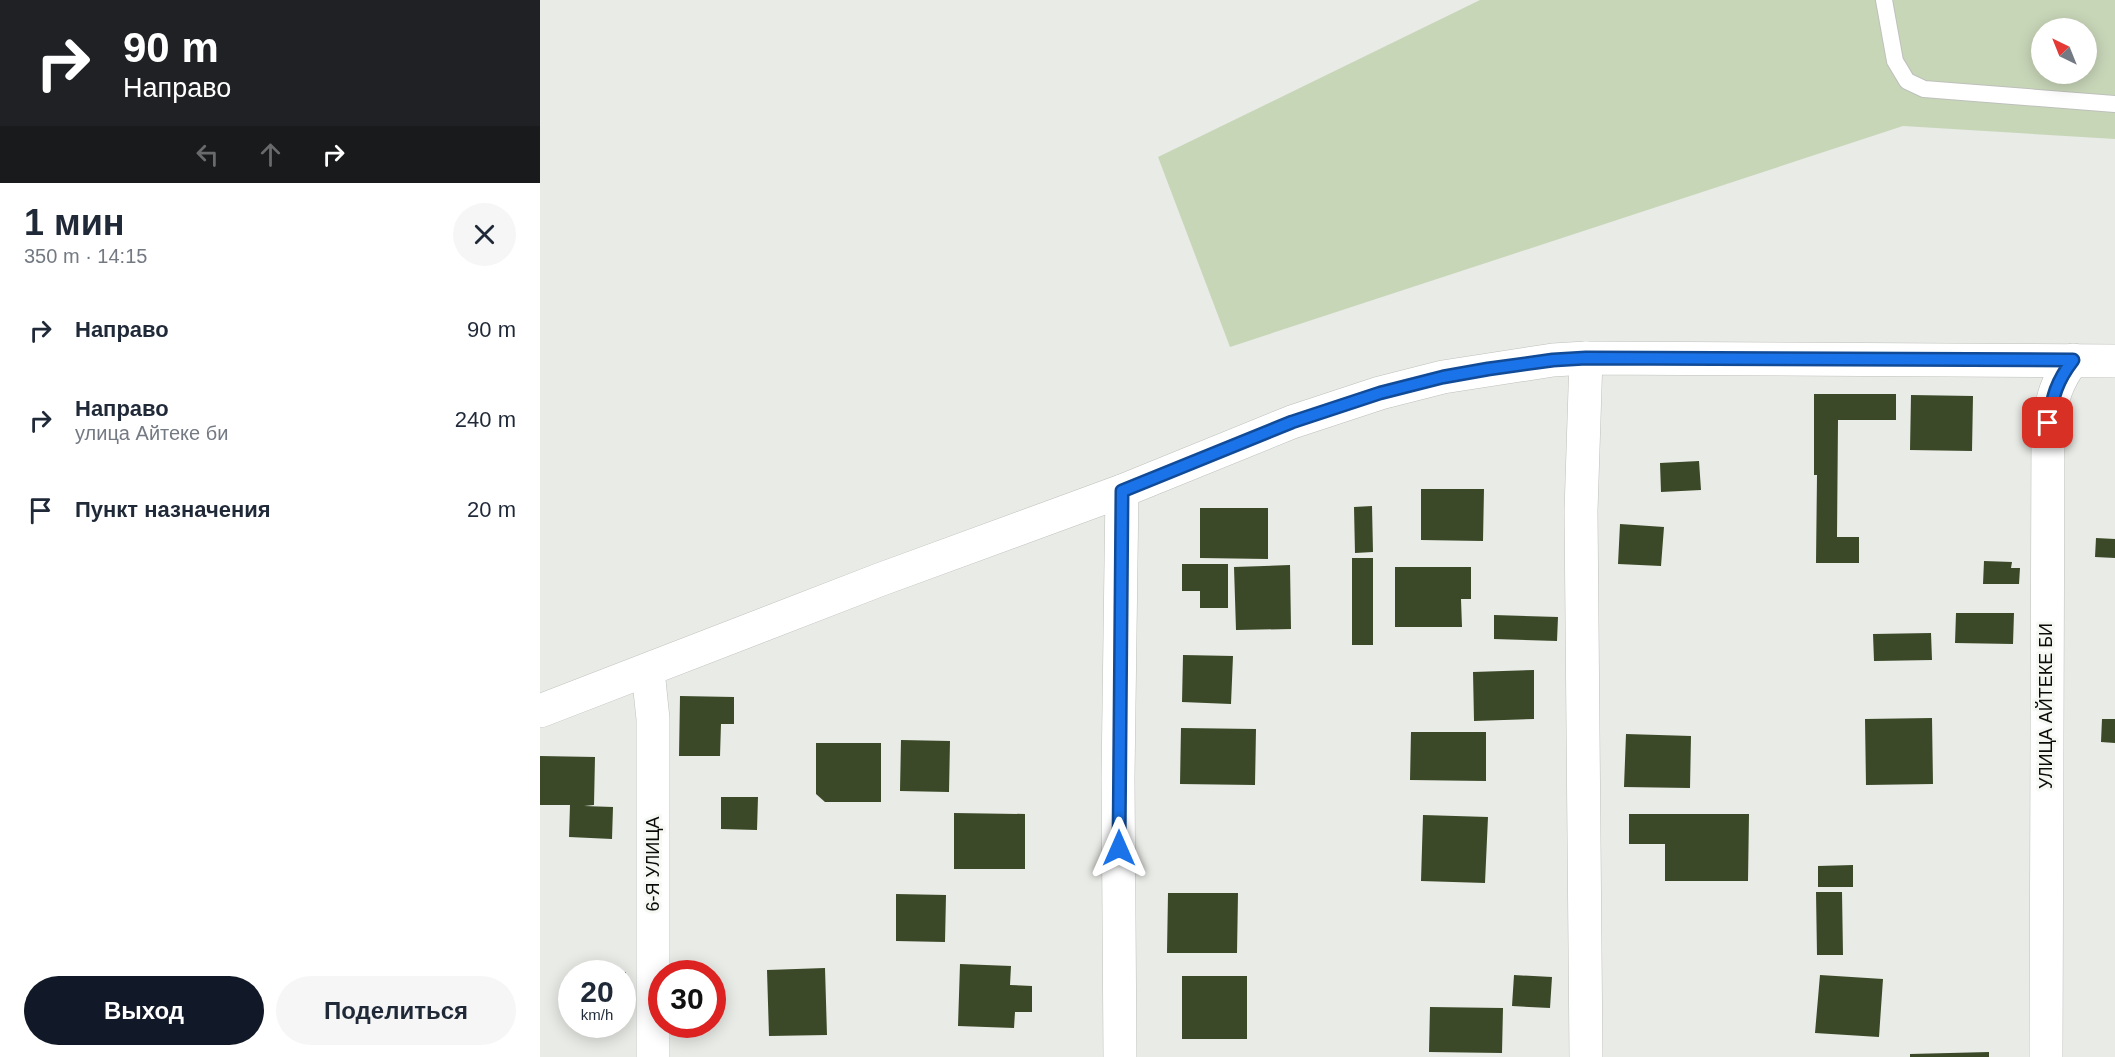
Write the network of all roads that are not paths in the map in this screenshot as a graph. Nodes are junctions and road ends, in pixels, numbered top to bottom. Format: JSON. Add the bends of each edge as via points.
{"nodes":[{"id":1,"x":1884,"y":0,"type":"edge"},
{"id":2,"x":2115,"y":104,"type":"edge"},
{"id":3,"x":1586,"y":358,"type":"junction"},
{"id":4,"x":2073,"y":360,"type":"junction"},
{"id":5,"x":2115,"y":361,"type":"edge"},
{"id":6,"x":1122,"y":491,"type":"junction"},
{"id":7,"x":648,"y":670,"type":"junction"},
{"id":8,"x":540,"y":711,"type":"edge"},
{"id":9,"x":653,"y":1057,"type":"edge"},
{"id":10,"x":1120,"y":1057,"type":"edge"},
{"id":11,"x":1586,"y":1057,"type":"edge"},
{"id":12,"x":2046,"y":1057,"type":"edge"}],
"edges":[{"from":1,"to":2,"type":"lane","via":[[1895,61],[1907,81],[1924,89]]},
{"from":3,"to":4,"type":"street"},
{"from":3,"to":6,"type":"street","via":[[1488,369],[1380,393],[1292,422]]},
{"from":3,"to":11,"type":"street","via":[[1581,511]]},
{"from":4,"to":5,"type":"street"},
{"from":4,"to":12,"type":"street","name":"УЛИЦА АЙТЕКЕ БИ","via":[[2053,393],[2048,423]]},
{"from":6,"to":7,"type":"street"},
{"from":6,"to":10,"type":"street"},
{"from":7,"to":8,"type":"street"},
{"from":7,"to":9,"type":"street","name":"6-Я УЛИЦА","via":[[653,719]]}]}
